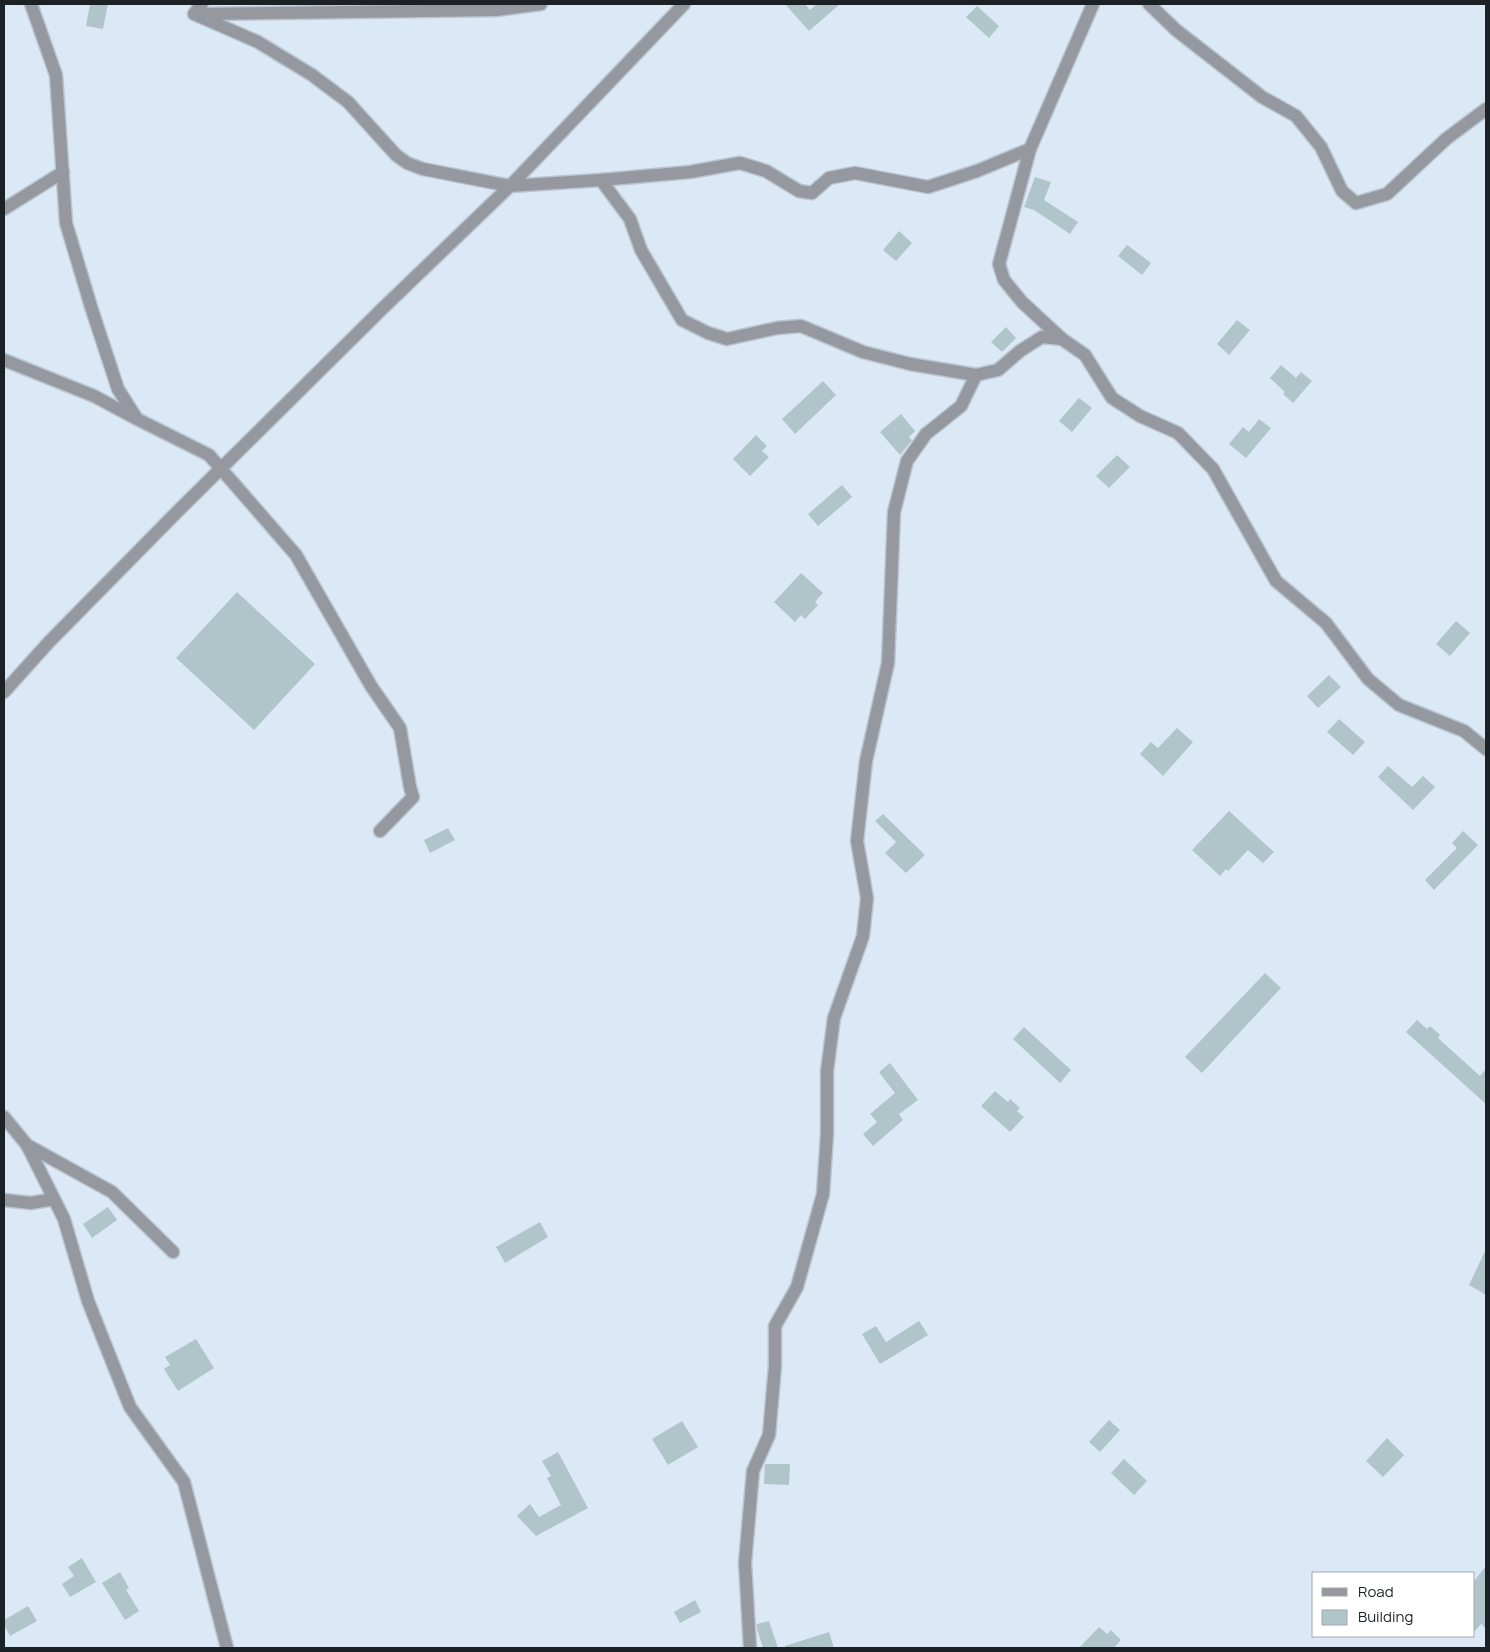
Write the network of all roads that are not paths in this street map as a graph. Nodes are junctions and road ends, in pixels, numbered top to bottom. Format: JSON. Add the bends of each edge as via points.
{"nodes":[{"id":1,"x":31,"y":4,"type":"edge"},
{"id":2,"x":202,"y":4,"type":"edge"},
{"id":3,"x":541,"y":4,"type":"edge"},
{"id":4,"x":684,"y":4,"type":"edge"},
{"id":5,"x":1093,"y":4,"type":"edge"},
{"id":6,"x":1149,"y":4,"type":"edge"},
{"id":7,"x":194,"y":14,"type":"junction"},
{"id":8,"x":1486,"y":109,"type":"edge"},
{"id":9,"x":1030,"y":149,"type":"junction"},
{"id":10,"x":63,"y":172,"type":"junction"},
{"id":11,"x":600,"y":180,"type":"junction"},
{"id":12,"x":510,"y":186,"type":"junction"},
{"id":13,"x":4,"y":209,"type":"edge"},
{"id":14,"x":1062,"y":338,"type":"junction"},
{"id":15,"x":4,"y":360,"type":"edge"},
{"id":16,"x":976,"y":375,"type":"junction"},
{"id":17,"x":137,"y":419,"type":"junction"},
{"id":18,"x":220,"y":469,"type":"junction"},
{"id":19,"x":4,"y":692,"type":"edge"},
{"id":20,"x":1486,"y":749,"type":"edge"},
{"id":21,"x":380,"y":831,"type":"dead end"},
{"id":22,"x":4,"y":1117,"type":"edge"},
{"id":23,"x":27,"y":1146,"type":"junction"},
{"id":24,"x":4,"y":1200,"type":"edge"},
{"id":25,"x":54,"y":1200,"type":"junction"},
{"id":26,"x":172,"y":1252,"type":"dead end"},
{"id":27,"x":227,"y":1648,"type":"edge"},
{"id":28,"x":750,"y":1648,"type":"edge"}],
"edges":[{"from":1,"to":10,"type":"street","via":[[56,76]]},
{"from":2,"to":7,"type":"street"},
{"from":3,"to":7,"type":"street","via":[[496,10]]},
{"from":4,"to":12,"type":"street"},
{"from":5,"to":9,"type":"street"},
{"from":6,"to":8,"type":"street","via":[[1176,30],[1262,98],[1296,116],[1321,147],[1342,191],[1356,203],[1387,194],[1446,139]]},
{"from":7,"to":12,"type":"street","via":[[258,42],[312,75],[348,102],[407,163]]},
{"from":9,"to":11,"type":"street","via":[[928,187],[855,173],[829,178],[812,193],[799,191],[766,171],[740,163],[690,172]]},
{"from":9,"to":14,"type":"street","via":[[999,264],[1004,280],[1022,302]]},
{"from":10,"to":13,"type":"street"},
{"from":10,"to":17,"type":"street","via":[[66,224],[118,389]]},
{"from":11,"to":12,"type":"street"},
{"from":11,"to":16,"type":"street","via":[[630,219],[641,250],[682,320],[708,333],[728,338],[801,326],[863,352]]},
{"from":12,"to":18,"type":"street"},
{"from":14,"to":16,"type":"street","via":[[1042,338],[1020,350],[998,370]]},
{"from":14,"to":20,"type":"street","via":[[1085,355],[1112,398],[1140,416],[1178,433],[1213,469],[1276,581],[1326,623],[1368,679],[1399,704],[1464,731]]},
{"from":15,"to":17,"type":"street","via":[[94,396]]},
{"from":16,"to":28,"type":"street","via":[[961,406],[926,434],[907,461],[894,512],[888,663],[866,761],[857,841],[866,898],[863,936],[834,1018],[827,1071],[823,1194],[797,1287],[775,1326],[776,1366],[769,1435],[753,1471],[745,1563]]},
{"from":17,"to":18,"type":"street","via":[[208,455]]},
{"from":18,"to":19,"type":"street"},
{"from":18,"to":21,"type":"street","via":[[296,555],[370,686],[400,728],[414,797]]},
{"from":22,"to":23,"type":"street"},
{"from":23,"to":25,"type":"street"},
{"from":23,"to":26,"type":"street","via":[[112,1192]]},
{"from":24,"to":25,"type":"street","via":[[31,1203]]},
{"from":25,"to":27,"type":"street","via":[[64,1219],[88,1301],[130,1407],[184,1482]]}]}
